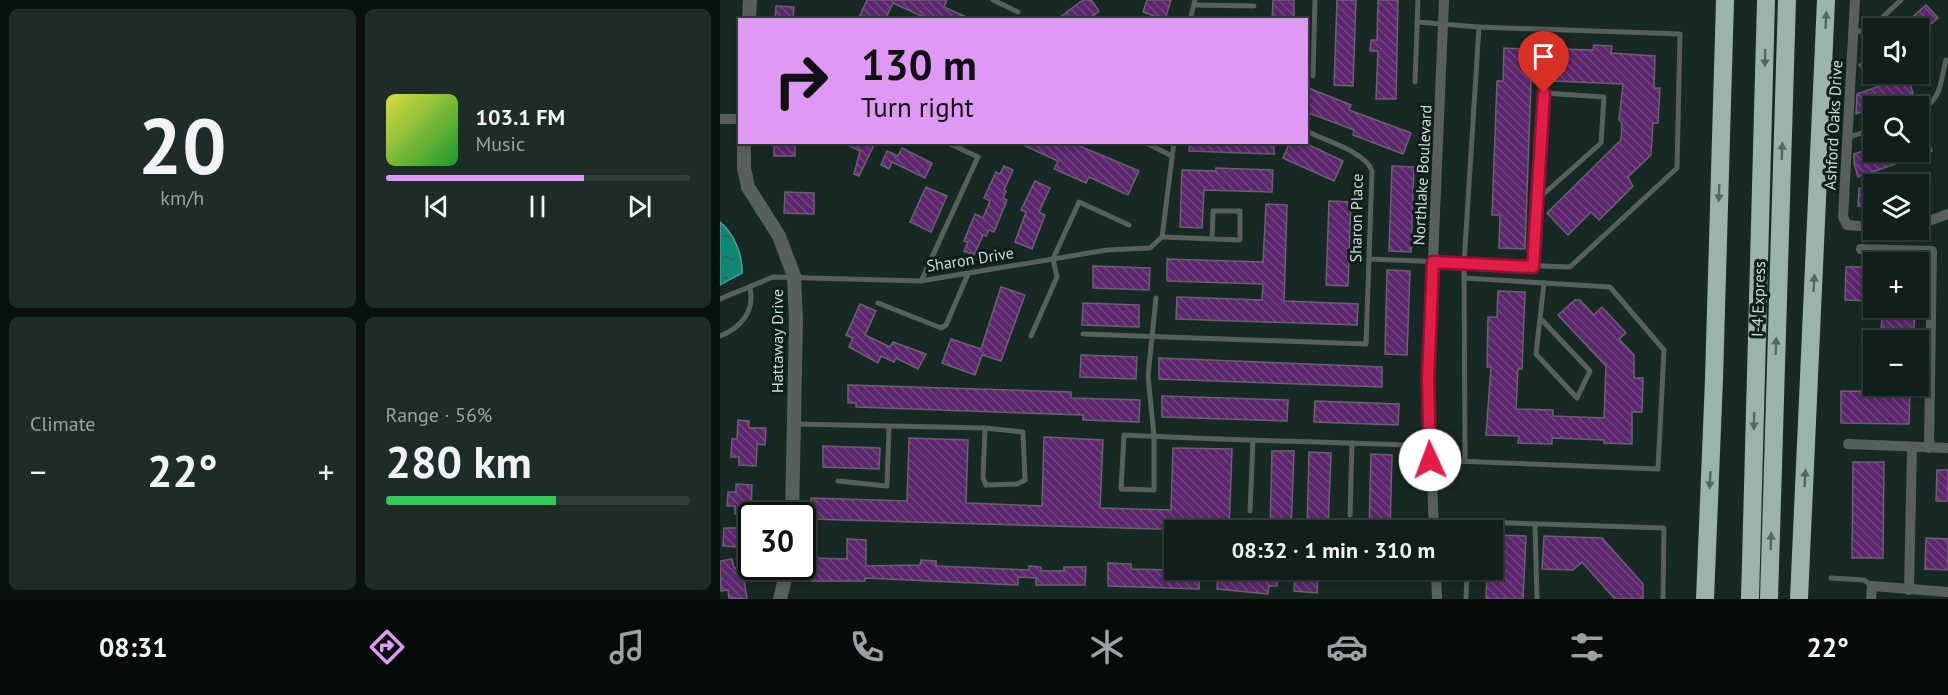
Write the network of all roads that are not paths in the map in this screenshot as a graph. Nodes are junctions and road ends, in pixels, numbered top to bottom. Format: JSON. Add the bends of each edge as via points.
{"nodes":[{"id":1,"x":750,"y":0,"type":"edge"},
{"id":2,"x":993,"y":0,"type":"edge"},
{"id":3,"x":1315,"y":0,"type":"edge"},
{"id":4,"x":1418,"y":0,"type":"edge"},
{"id":5,"x":1444,"y":0,"type":"edge"},
{"id":6,"x":1725,"y":0,"type":"edge"},
{"id":7,"x":1766,"y":0,"type":"edge"},
{"id":8,"x":1787,"y":0,"type":"edge"},
{"id":9,"x":1826,"y":0,"type":"edge"},
{"id":10,"x":1855,"y":0,"type":"edge"},
{"id":11,"x":1901,"y":0,"type":"edge"},
{"id":12,"x":1194,"y":2,"type":"edge"},
{"id":13,"x":1254,"y":6,"type":"dead end"},
{"id":14,"x":1018,"y":12,"type":"dead end"},
{"id":15,"x":749,"y":18,"type":"edge"},
{"id":16,"x":1190,"y":18,"type":"edge"},
{"id":17,"x":1417,"y":22,"type":"junction"},
{"id":18,"x":1444,"y":23,"type":"junction"},
{"id":19,"x":1479,"y":27,"type":"junction"},
{"id":20,"x":1853,"y":33,"type":"junction"},
{"id":21,"x":1946,"y":60,"type":"dead end"},
{"id":22,"x":1313,"y":76,"type":"dead end"},
{"id":23,"x":1415,"y":82,"type":"dead end"},
{"id":24,"x":1929,"y":106,"type":"edge"},
{"id":25,"x":720,"y":119,"type":"edge"},
{"id":26,"x":738,"y":120,"type":"edge"},
{"id":27,"x":1308,"y":132,"type":"edge"},
{"id":28,"x":1863,"y":133,"type":"edge"},
{"id":29,"x":1847,"y":138,"type":"junction"},
{"id":30,"x":744,"y":144,"type":"edge"},
{"id":31,"x":950,"y":144,"type":"edge"},
{"id":32,"x":1148,"y":144,"type":"edge"},
{"id":33,"x":1174,"y":144,"type":"edge"},
{"id":34,"x":1172,"y":156,"type":"junction"},
{"id":35,"x":1538,"y":199,"type":"junction"},
{"id":36,"x":1948,"y":214,"type":"edge"},
{"id":37,"x":1929,"y":221,"type":"edge"},
{"id":38,"x":1129,"y":225,"type":"dead end"},
{"id":39,"x":1863,"y":226,"type":"edge"},
{"id":40,"x":1162,"y":237,"type":"junction"},
{"id":41,"x":1212,"y":239,"type":"junction"},
{"id":42,"x":1861,"y":249,"type":"dead end"},
{"id":43,"x":1053,"y":259,"type":"junction"},
{"id":44,"x":1369,"y":259,"type":"junction"},
{"id":45,"x":1433,"y":262,"type":"junction"},
{"id":46,"x":1464,"y":264,"type":"junction"},
{"id":47,"x":1533,"y":267,"type":"junction"},
{"id":48,"x":968,"y":274,"type":"junction"},
{"id":49,"x":794,"y":276,"type":"junction"},
{"id":50,"x":1464,"y":278,"type":"junction"},
{"id":51,"x":921,"y":280,"type":"junction"},
{"id":52,"x":1544,"y":283,"type":"junction"},
{"id":53,"x":750,"y":288,"type":"junction"},
{"id":54,"x":1156,"y":298,"type":"dead end"},
{"id":55,"x":720,"y":299,"type":"edge"},
{"id":56,"x":878,"y":303,"type":"dead end"},
{"id":57,"x":1540,"y":318,"type":"junction"},
{"id":58,"x":1083,"y":334,"type":"dead end"},
{"id":59,"x":720,"y":336,"type":"edge"},
{"id":60,"x":1031,"y":336,"type":"dead end"},
{"id":61,"x":1152,"y":337,"type":"junction"},
{"id":62,"x":794,"y":424,"type":"junction"},
{"id":63,"x":889,"y":427,"type":"junction"},
{"id":64,"x":986,"y":428,"type":"junction"},
{"id":65,"x":1154,"y":436,"type":"junction"},
{"id":66,"x":1253,"y":440,"type":"junction"},
{"id":67,"x":1352,"y":443,"type":"junction"},
{"id":68,"x":1848,"y":444,"type":"dead end"},
{"id":69,"x":1429,"y":446,"type":"junction"},
{"id":70,"x":1912,"y":448,"type":"junction"},
{"id":71,"x":1929,"y":448,"type":"junction"},
{"id":72,"x":1948,"y":448,"type":"edge"},
{"id":73,"x":1430,"y":460,"type":"junction"},
{"id":74,"x":1465,"y":461,"type":"junction"},
{"id":75,"x":838,"y":481,"type":"dead end"},
{"id":76,"x":792,"y":502,"type":"edge"},
{"id":77,"x":1250,"y":511,"type":"dead end"},
{"id":78,"x":1350,"y":515,"type":"dead end"},
{"id":79,"x":1433,"y":520,"type":"edge"},
{"id":80,"x":1503,"y":523,"type":"edge"},
{"id":81,"x":1535,"y":524,"type":"junction"},
{"id":82,"x":1831,"y":578,"type":"dead end"},
{"id":83,"x":785,"y":580,"type":"edge"},
{"id":84,"x":1436,"y":580,"type":"edge"},
{"id":85,"x":1467,"y":580,"type":"edge"},
{"id":86,"x":1872,"y":586,"type":"junction"},
{"id":87,"x":1909,"y":590,"type":"junction"},
{"id":88,"x":1948,"y":592,"type":"edge"},
{"id":89,"x":780,"y":599,"type":"edge"},
{"id":90,"x":1437,"y":599,"type":"edge"},
{"id":91,"x":1466,"y":599,"type":"edge"},
{"id":92,"x":1537,"y":599,"type":"edge"},
{"id":93,"x":1663,"y":599,"type":"edge"},
{"id":94,"x":1705,"y":599,"type":"edge"},
{"id":95,"x":1750,"y":599,"type":"edge"},
{"id":96,"x":1769,"y":599,"type":"edge"},
{"id":97,"x":1799,"y":599,"type":"edge"},
{"id":98,"x":1871,"y":599,"type":"edge"}],
"edges":[{"from":1,"to":15,"type":"street"},
{"from":2,"to":14,"type":"lane"},
{"from":3,"to":22,"type":"lane"},
{"from":4,"to":17,"type":"lane"},
{"from":5,"to":18,"type":"street","name":"Northlake Boulevard"},
{"from":6,"to":94,"type":"highway","one_way":true},
{"from":7,"to":95,"type":"highway","name":"I-4 Express","one_way":true},
{"from":96,"to":8,"type":"highway","name":"I-4 Express","one_way":true},
{"from":97,"to":9,"type":"highway","one_way":true},
{"from":10,"to":20,"type":"street","name":"Ashford Oaks Drive"},
{"from":11,"to":20,"type":"lane","via":[[1870,28]]},
{"from":12,"to":13,"type":"lane"},
{"from":12,"to":16,"type":"lane"},
{"from":17,"to":18,"type":"lane"},
{"from":17,"to":23,"type":"lane"},
{"from":18,"to":19,"type":"lane"},
{"from":18,"to":45,"type":"street","name":"Northlake Boulevard"},
{"from":19,"to":46,"type":"lane"},
{"from":19,"to":47,"type":"lane","via":[[1680,34],[1677,168],[1570,267]]},
{"from":20,"to":29,"type":"street","name":"Ashford Oaks Drive"},
{"from":21,"to":24,"type":"lane","via":[[1936,98]]},
{"from":25,"to":26,"type":"street"},
{"from":27,"to":44,"type":"lane","name":"Sharon Place","via":[[1370,163],[1373,179]]},
{"from":28,"to":29,"type":"lane"},
{"from":29,"to":39,"type":"street","name":"Ashford Oaks Drive","via":[[1843,217],[1847,225]]},
{"from":30,"to":49,"type":"street","name":"Hattaway Drive","via":[[748,187],[779,236]]},
{"from":31,"to":51,"type":"lane","via":[[978,157]]},
{"from":32,"to":34,"type":"lane"},
{"from":33,"to":34,"type":"lane"},
{"from":34,"to":40,"type":"lane"},
{"from":35,"to":35,"type":"lane","via":[[1544,93],[1604,97],[1601,143]]},
{"from":35,"to":47,"type":"lane"},
{"from":36,"to":37,"type":"street"},
{"from":38,"to":43,"type":"lane","via":[[1079,202]]},
{"from":40,"to":41,"type":"lane"},
{"from":40,"to":43,"type":"lane","name":"Sharon Drive","via":[[1150,248]]},
{"from":41,"to":41,"type":"lane","via":[[1240,240],[1240,212],[1213,211]]},
{"from":42,"to":71,"type":"street","via":[[1932,251]]},
{"from":43,"to":48,"type":"lane","name":"Sharon Drive"},
{"from":43,"to":60,"type":"lane","via":[[1057,277]]},
{"from":44,"to":45,"type":"lane"},
{"from":44,"to":61,"type":"lane","name":"Sharon Place","via":[[1366,344]]},
{"from":45,"to":46,"type":"lane"},
{"from":45,"to":69,"type":"street","name":"Northlake Boulevard"},
{"from":46,"to":47,"type":"lane"},
{"from":46,"to":50,"type":"lane"},
{"from":48,"to":51,"type":"lane","name":"Sharon Drive"},
{"from":48,"to":56,"type":"lane","via":[[946,325],[941,328]]},
{"from":49,"to":51,"type":"lane","name":"Sharon Drive"},
{"from":49,"to":53,"type":"lane","name":"Sharon Drive","via":[[773,277]]},
{"from":49,"to":62,"type":"street","name":"Hattaway Drive"},
{"from":50,"to":52,"type":"lane"},
{"from":50,"to":74,"type":"lane"},
{"from":52,"to":57,"type":"lane"},
{"from":52,"to":74,"type":"lane","via":[[1610,287],[1664,350],[1658,469]]},
{"from":53,"to":55,"type":"lane","name":"Sharon Drive"},
{"from":53,"to":59,"type":"lane","via":[[751,308],[747,316],[740,325]]},
{"from":54,"to":61,"type":"lane"},
{"from":57,"to":57,"type":"lane","via":[[1536,354],[1577,398],[1590,371]]},
{"from":58,"to":61,"type":"lane"},
{"from":61,"to":65,"type":"lane","via":[[1149,393]]},
{"from":62,"to":63,"type":"lane"},
{"from":62,"to":76,"type":"street","name":"Hattaway Drive"},
{"from":63,"to":64,"type":"lane"},
{"from":63,"to":75,"type":"lane","via":[[887,486]]},
{"from":64,"to":64,"type":"lane","via":[[1023,432],[1025,480],[986,485],[982,478]]},
{"from":65,"to":65,"type":"lane","via":[[1154,490],[1121,489],[1124,435]]},
{"from":65,"to":66,"type":"lane"},
{"from":66,"to":67,"type":"lane"},
{"from":66,"to":77,"type":"lane"},
{"from":67,"to":69,"type":"lane"},
{"from":67,"to":78,"type":"lane"},
{"from":68,"to":70,"type":"street"},
{"from":69,"to":73,"type":"street","name":"Northlake Boulevard"},
{"from":70,"to":71,"type":"street"},
{"from":70,"to":87,"type":"street"},
{"from":71,"to":72,"type":"street"},
{"from":73,"to":74,"type":"lane"},
{"from":73,"to":79,"type":"street","name":"Northlake Boulevard"},
{"from":80,"to":81,"type":"lane"},
{"from":81,"to":92,"type":"lane"},
{"from":81,"to":93,"type":"lane","via":[[1664,528]]},
{"from":82,"to":86,"type":"lane","via":[[1864,580]]},
{"from":83,"to":89,"type":"street"},
{"from":84,"to":90,"type":"street"},
{"from":85,"to":91,"type":"lane"},
{"from":86,"to":87,"type":"street"},
{"from":86,"to":98,"type":"street"},
{"from":87,"to":88,"type":"street"}]}
